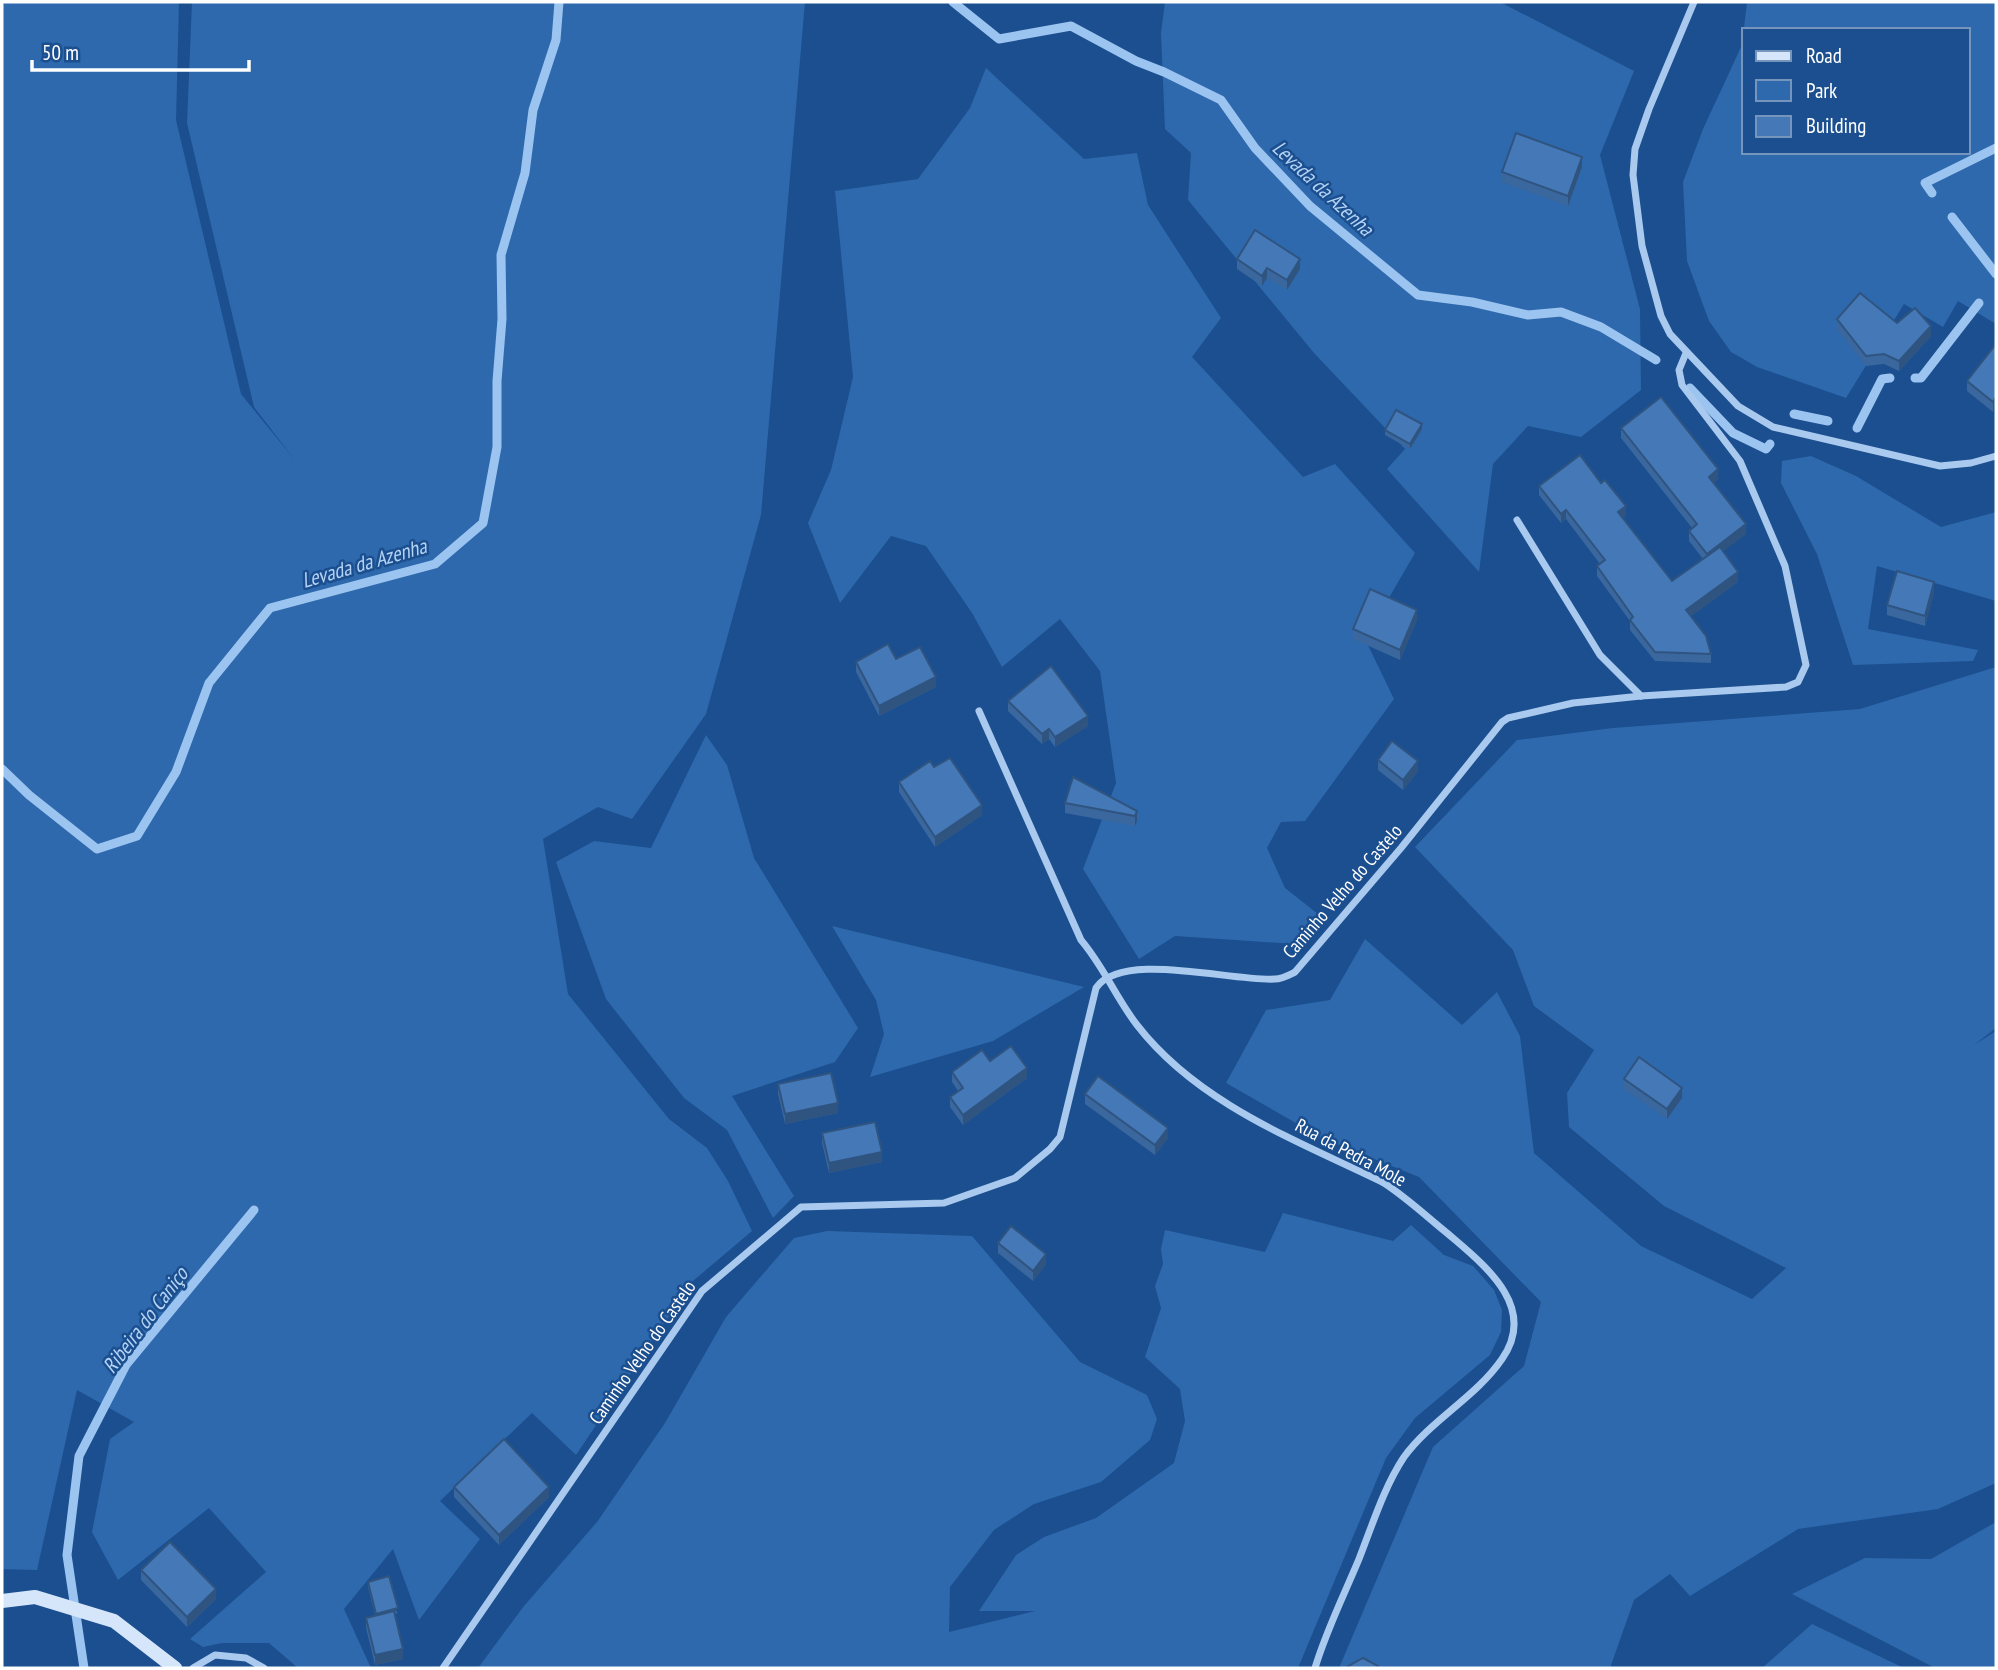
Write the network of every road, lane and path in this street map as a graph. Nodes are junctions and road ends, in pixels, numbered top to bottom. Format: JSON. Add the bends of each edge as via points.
{"nodes":[{"id":1,"x":1694,"y":2,"type":"edge"},
{"id":2,"x":1686,"y":353,"type":"junction"},
{"id":3,"x":1996,"y":456,"type":"edge"},
{"id":4,"x":1517,"y":520,"type":"dead end"},
{"id":5,"x":1641,"y":695,"type":"junction"},
{"id":6,"x":979,"y":711,"type":"dead end"},
{"id":7,"x":1108,"y":977,"type":"junction"},
{"id":8,"x":2,"y":1601,"type":"edge"},
{"id":9,"x":175,"y":1668,"type":"edge"},
{"id":10,"x":193,"y":1668,"type":"edge"},
{"id":11,"x":264,"y":1668,"type":"edge"},
{"id":12,"x":443,"y":1668,"type":"edge"},
{"id":13,"x":1315,"y":1668,"type":"edge"}],
"edges":[{"from":1,"to":2,"type":"street","via":[[1649,108],[1635,149],[1633,175],[1642,246],[1661,316]]},
{"from":2,"to":3,"type":"street","via":[[1738,406],[1773,427],[1940,466]]},
{"from":2,"to":5,"type":"street","name":"Caminho Velho do Castelo","via":[[1679,370],[1682,385],[1740,461],[1785,566],[1806,665],[1798,682],[1786,687]]},
{"from":4,"to":5,"type":"street","via":[[1600,655]]},
{"from":5,"to":7,"type":"street","name":"Caminho Velho do Castelo","via":[[1573,703],[1502,722],[1295,971],[1276,979],[1163,970],[1125,971]]},
{"from":6,"to":7,"type":"street","name":"Rua da Pedra Mole","via":[[1081,940]]},
{"from":7,"to":12,"type":"street","name":"Caminho Velho do Castelo","via":[[1096,988],[1060,1137],[1050,1149],[1015,1178],[944,1203],[801,1207],[730,1267],[702,1291]]},
{"from":7,"to":13,"type":"street","name":"Rua da Pedra Mole","via":[[1137,1025],[1189,1076],[1248,1117],[1401,1194],[1483,1264],[1512,1308],[1515,1326],[1502,1360],[1420,1440],[1395,1471]]},
{"from":8,"to":9,"type":"main road","via":[[35,1597],[114,1622]]},
{"from":10,"to":11,"type":"street","via":[[215,1655],[246,1658]]}]}
